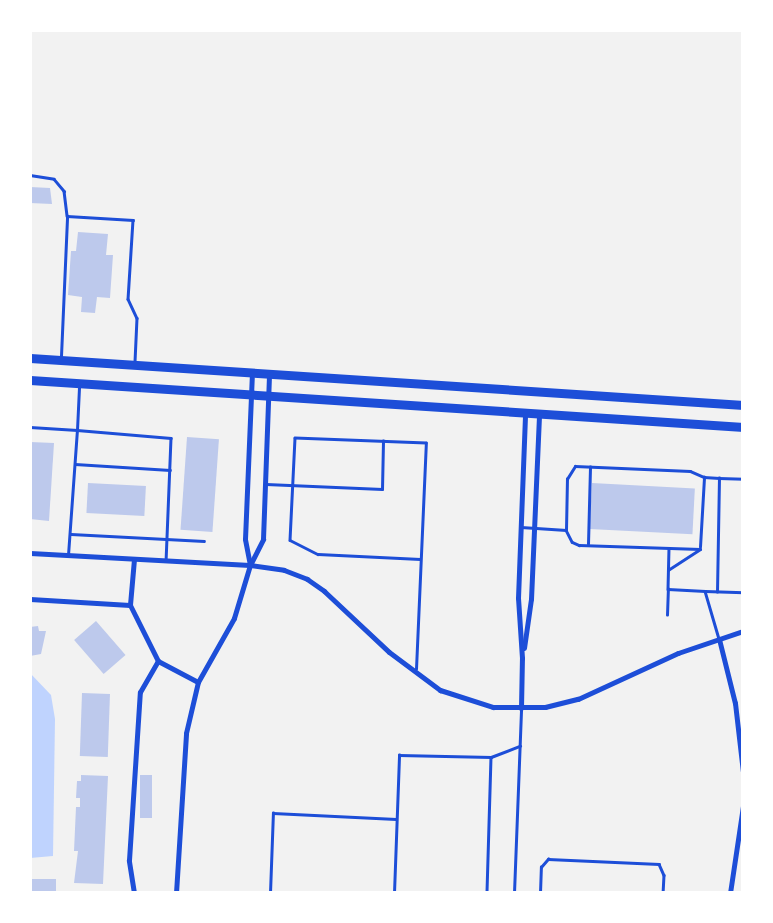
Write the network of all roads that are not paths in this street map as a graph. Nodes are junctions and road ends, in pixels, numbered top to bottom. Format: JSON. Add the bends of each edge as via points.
{"nodes":[{"id":1,"x":30,"y":175,"type":"edge"},
{"id":2,"x":67,"y":216,"type":"junction"},
{"id":3,"x":30,"y":358,"type":"edge"},
{"id":4,"x":61,"y":360,"type":"junction"},
{"id":5,"x":134,"y":365,"type":"junction"},
{"id":6,"x":251,"y":373,"type":"junction"},
{"id":7,"x":270,"y":374,"type":"junction"},
{"id":8,"x":30,"y":380,"type":"edge"},
{"id":9,"x":79,"y":383,"type":"junction"},
{"id":10,"x":251,"y":395,"type":"junction"},
{"id":11,"x":269,"y":396,"type":"junction"},
{"id":12,"x":743,"y":405,"type":"edge"},
{"id":13,"x":525,"y":412,"type":"junction"},
{"id":14,"x":539,"y":414,"type":"junction"},
{"id":15,"x":30,"y":427,"type":"edge"},
{"id":16,"x":743,"y":427,"type":"edge"},
{"id":17,"x":76,"y":430,"type":"junction"},
{"id":18,"x":383,"y":441,"type":"junction"},
{"id":19,"x":74,"y":464,"type":"junction"},
{"id":20,"x":590,"y":467,"type":"junction"},
{"id":21,"x":170,"y":470,"type":"junction"},
{"id":22,"x":704,"y":477,"type":"junction"},
{"id":23,"x":719,"y":478,"type":"junction"},
{"id":24,"x":743,"y":479,"type":"edge"},
{"id":25,"x":265,"y":484,"type":"junction"},
{"id":26,"x":293,"y":486,"type":"junction"},
{"id":27,"x":521,"y":527,"type":"junction"},
{"id":28,"x":534,"y":528,"type":"junction"},
{"id":29,"x":566,"y":530,"type":"junction"},
{"id":30,"x":69,"y":534,"type":"junction"},
{"id":31,"x":167,"y":539,"type":"junction"},
{"id":32,"x":204,"y":541,"type":"dead end"},
{"id":33,"x":588,"y":545,"type":"junction"},
{"id":34,"x":669,"y":548,"type":"junction"},
{"id":35,"x":700,"y":549,"type":"junction"},
{"id":36,"x":30,"y":553,"type":"edge"},
{"id":37,"x":68,"y":555,"type":"junction"},
{"id":38,"x":134,"y":559,"type":"junction"},
{"id":39,"x":420,"y":559,"type":"junction"},
{"id":40,"x":166,"y":561,"type":"junction"},
{"id":41,"x":250,"y":565,"type":"junction"},
{"id":42,"x":668,"y":570,"type":"junction"},
{"id":43,"x":668,"y":589,"type":"junction"},
{"id":44,"x":705,"y":591,"type":"junction"},
{"id":45,"x":717,"y":592,"type":"junction"},
{"id":46,"x":743,"y":592,"type":"edge"},
{"id":47,"x":30,"y":599,"type":"edge"},
{"id":48,"x":130,"y":605,"type":"junction"},
{"id":49,"x":667,"y":615,"type":"dead end"},
{"id":50,"x":743,"y":631,"type":"edge"},
{"id":51,"x":719,"y":639,"type":"junction"},
{"id":52,"x":522,"y":658,"type":"junction"},
{"id":53,"x":158,"y":661,"type":"junction"},
{"id":54,"x":416,"y":673,"type":"junction"},
{"id":55,"x":198,"y":682,"type":"junction"},
{"id":56,"x":521,"y":708,"type":"junction"},
{"id":57,"x":520,"y":746,"type":"junction"},
{"id":58,"x":491,"y":757,"type":"junction"},
{"id":59,"x":743,"y":772,"type":"edge"},
{"id":60,"x":743,"y":806,"type":"edge"},
{"id":61,"x":397,"y":819,"type":"junction"},
{"id":62,"x":741,"y":849,"type":"edge"},
{"id":63,"x":134,"y":893,"type":"edge"},
{"id":64,"x":176,"y":893,"type":"edge"},
{"id":65,"x":270,"y":893,"type":"edge"},
{"id":66,"x":394,"y":893,"type":"edge"},
{"id":67,"x":487,"y":893,"type":"edge"},
{"id":68,"x":514,"y":893,"type":"edge"},
{"id":69,"x":540,"y":893,"type":"edge"},
{"id":70,"x":663,"y":893,"type":"edge"},
{"id":71,"x":730,"y":893,"type":"edge"}],
"edges":[{"from":1,"to":2,"type":"lane","via":[[54,179],[64,191]]},
{"from":2,"to":4,"type":"lane"},
{"from":2,"to":5,"type":"lane","via":[[133,220],[128,299],[137,318]]},
{"from":3,"to":4,"type":"main road"},
{"from":4,"to":5,"type":"main road"},
{"from":5,"to":6,"type":"main road"},
{"from":6,"to":7,"type":"main road"},
{"from":6,"to":10,"type":"street"},
{"from":7,"to":11,"type":"street"},
{"from":7,"to":12,"type":"main road"},
{"from":8,"to":9,"type":"main road"},
{"from":9,"to":10,"type":"main road"},
{"from":9,"to":17,"type":"lane"},
{"from":10,"to":11,"type":"main road"},
{"from":10,"to":41,"type":"street","via":[[245,539]]},
{"from":11,"to":13,"type":"main road"},
{"from":11,"to":25,"type":"street"},
{"from":13,"to":14,"type":"main road"},
{"from":13,"to":27,"type":"street"},
{"from":14,"to":16,"type":"main road"},
{"from":14,"to":28,"type":"street"},
{"from":15,"to":17,"type":"lane"},
{"from":17,"to":19,"type":"lane"},
{"from":17,"to":21,"type":"lane","via":[[171,438]]},
{"from":18,"to":26,"type":"lane","via":[[295,438]]},
{"from":18,"to":26,"type":"lane","via":[[382,489]]},
{"from":18,"to":39,"type":"lane","via":[[426,443]]},
{"from":19,"to":21,"type":"lane"},
{"from":19,"to":30,"type":"lane"},
{"from":20,"to":22,"type":"lane","via":[[690,471]]},
{"from":20,"to":29,"type":"lane","via":[[571,469],[567,479]]},
{"from":20,"to":33,"type":"lane"},
{"from":21,"to":31,"type":"lane"},
{"from":22,"to":23,"type":"lane"},
{"from":22,"to":35,"type":"lane"},
{"from":23,"to":24,"type":"lane"},
{"from":23,"to":45,"type":"lane"},
{"from":25,"to":26,"type":"lane"},
{"from":25,"to":41,"type":"street","via":[[263,539]]},
{"from":26,"to":39,"type":"lane","via":[[290,540],[318,554]]},
{"from":27,"to":28,"type":"lane"},
{"from":27,"to":52,"type":"street","via":[[518,598]]},
{"from":28,"to":29,"type":"lane"},
{"from":28,"to":52,"type":"street","via":[[531,599]]},
{"from":29,"to":33,"type":"lane","via":[[572,542]]},
{"from":30,"to":31,"type":"lane"},
{"from":30,"to":37,"type":"lane"},
{"from":31,"to":32,"type":"lane"},
{"from":31,"to":40,"type":"lane"},
{"from":33,"to":34,"type":"lane"},
{"from":34,"to":35,"type":"lane"},
{"from":34,"to":42,"type":"lane"},
{"from":35,"to":42,"type":"lane"},
{"from":36,"to":37,"type":"street"},
{"from":37,"to":38,"type":"street"},
{"from":38,"to":40,"type":"street"},
{"from":38,"to":48,"type":"street"},
{"from":39,"to":54,"type":"lane"},
{"from":40,"to":41,"type":"street"},
{"from":41,"to":54,"type":"street","via":[[307,579]]},
{"from":41,"to":55,"type":"street","via":[[234,618]]},
{"from":42,"to":43,"type":"lane"},
{"from":43,"to":44,"type":"lane"},
{"from":43,"to":49,"type":"lane"},
{"from":44,"to":45,"type":"lane"},
{"from":44,"to":51,"type":"lane"},
{"from":45,"to":46,"type":"lane"},
{"from":47,"to":48,"type":"street"},
{"from":48,"to":53,"type":"street"},
{"from":50,"to":51,"type":"street"},
{"from":51,"to":56,"type":"street","via":[[578,699]]},
{"from":51,"to":59,"type":"street","via":[[735,703]]},
{"from":52,"to":56,"type":"street"},
{"from":53,"to":55,"type":"street"},
{"from":53,"to":63,"type":"street","via":[[140,692],[129,860]]},
{"from":54,"to":56,"type":"street","via":[[463,699]]},
{"from":55,"to":64,"type":"street","via":[[186,733]]},
{"from":56,"to":57,"type":"lane"},
{"from":57,"to":58,"type":"lane"},
{"from":57,"to":68,"type":"lane"},
{"from":58,"to":61,"type":"lane","via":[[399,755]]},
{"from":58,"to":67,"type":"lane"},
{"from":60,"to":62,"type":"street"},
{"from":61,"to":65,"type":"lane","via":[[273,813]]},
{"from":61,"to":66,"type":"lane"},
{"from":62,"to":71,"type":"street"},
{"from":69,"to":70,"type":"lane","via":[[541,866],[548,859],[659,864]]}]}
